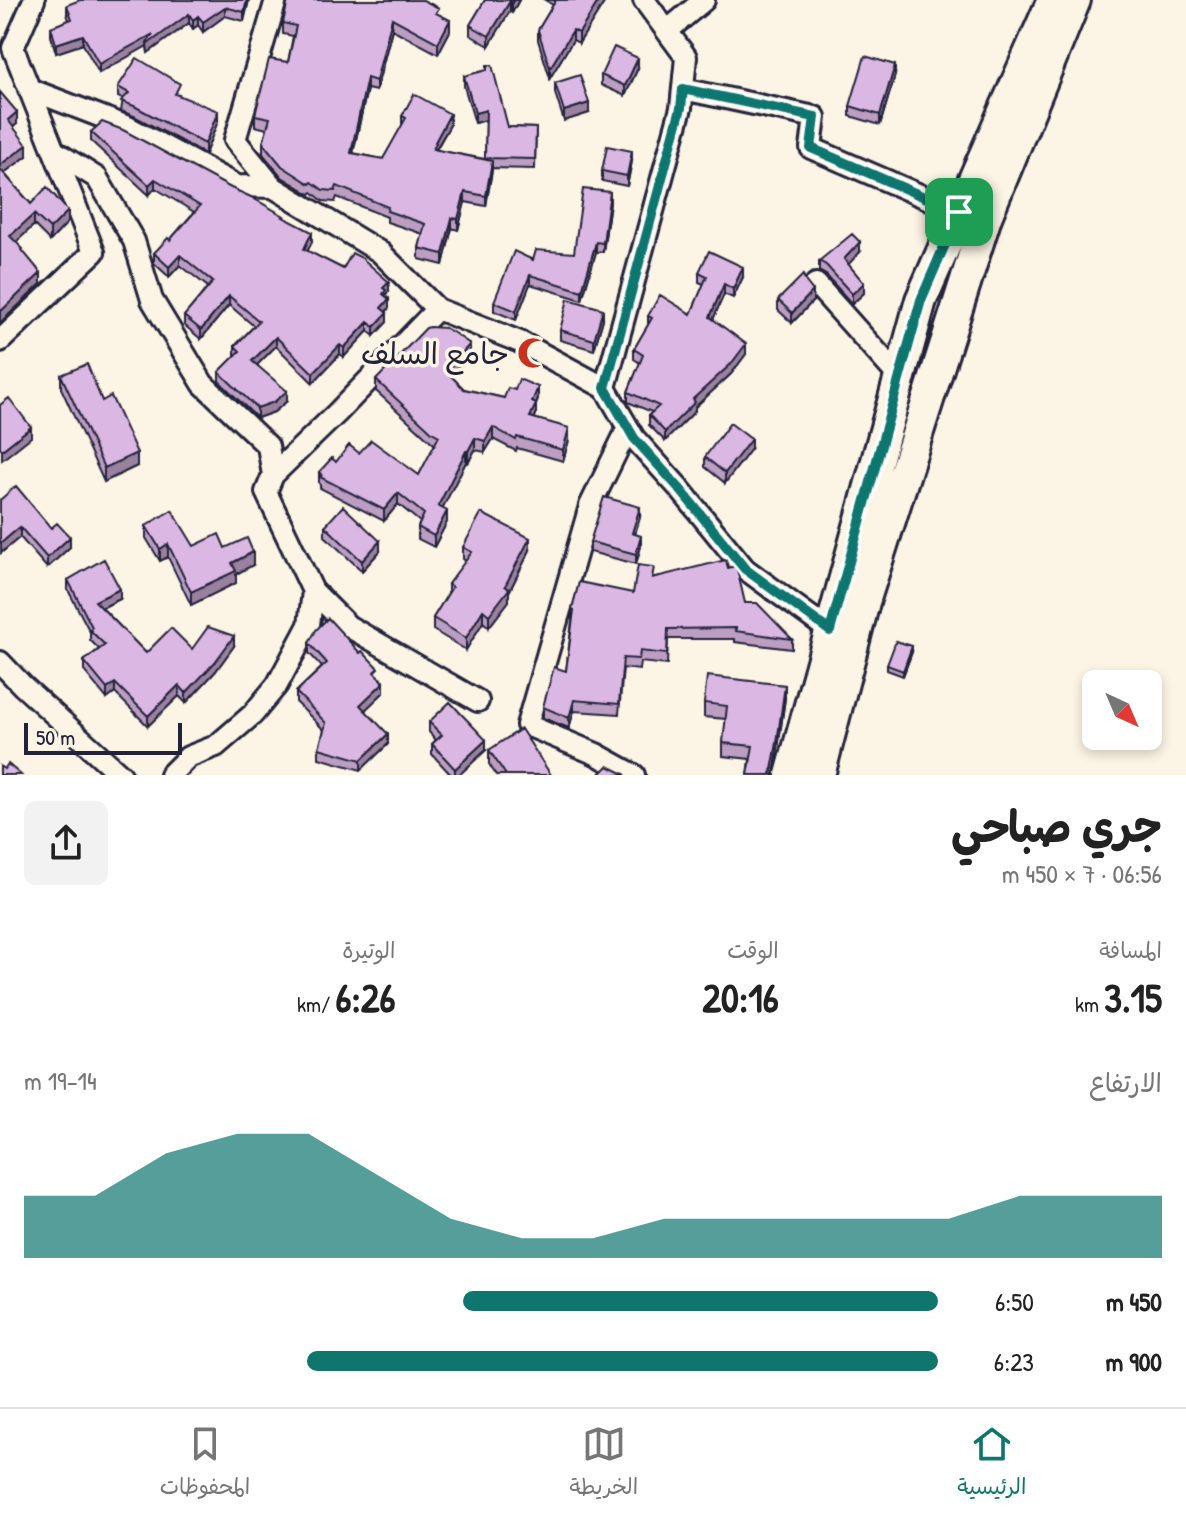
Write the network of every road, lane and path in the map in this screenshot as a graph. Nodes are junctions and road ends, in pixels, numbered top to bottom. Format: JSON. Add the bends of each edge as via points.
{"nodes":[{"id":1,"x":34,"y":0,"type":"edge"},
{"id":2,"x":276,"y":0,"type":"edge"},
{"id":3,"x":644,"y":0,"type":"edge"},
{"id":4,"x":704,"y":0,"type":"edge"},
{"id":5,"x":1057,"y":1,"type":"edge"},
{"id":6,"x":667,"y":31,"type":"junction"},
{"id":7,"x":29,"y":89,"type":"junction"},
{"id":8,"x":683,"y":89,"type":"junction"},
{"id":9,"x":54,"y":151,"type":"junction"},
{"id":10,"x":273,"y":187,"type":"junction"},
{"id":11,"x":959,"y":212,"type":"junction"},
{"id":12,"x":816,"y":284,"type":"dead end"},
{"id":13,"x":437,"y":309,"type":"junction"},
{"id":14,"x":0,"y":341,"type":"edge"},
{"id":15,"x":900,"y":378,"type":"junction"},
{"id":16,"x":605,"y":388,"type":"junction"},
{"id":17,"x":628,"y":428,"type":"junction"},
{"id":18,"x":273,"y":475,"type":"junction"},
{"id":19,"x":313,"y":591,"type":"junction"},
{"id":20,"x":830,"y":631,"type":"junction"},
{"id":21,"x":0,"y":662,"type":"edge"},
{"id":22,"x":478,"y":701,"type":"dead end"},
{"id":23,"x":121,"y":775,"type":"edge"},
{"id":24,"x":170,"y":775,"type":"edge"},
{"id":25,"x":634,"y":775,"type":"edge"},
{"id":26,"x":791,"y":775,"type":"edge"},
{"id":27,"x":819,"y":775,"type":"edge"}],
"edges":[{"from":1,"to":7,"type":"street","via":[[13,48]]},
{"from":2,"to":10,"type":"street","via":[[235,140]]},
{"from":3,"to":6,"type":"street"},
{"from":4,"to":6,"type":"street"},
{"from":5,"to":11,"type":"main road"},
{"from":5,"to":27,"type":"main road","via":[[864,602]]},
{"from":6,"to":8,"type":"street","via":[[686,57]]},
{"from":7,"to":9,"type":"street"},
{"from":7,"to":10,"type":"street","via":[[128,127],[237,186]]},
{"from":8,"to":11,"type":"street","via":[[815,117],[811,148]]},
{"from":8,"to":16,"type":"street"},
{"from":9,"to":14,"type":"street","via":[[94,252]]},
{"from":9,"to":18,"type":"street","via":[[97,178],[134,241],[152,300],[203,384],[268,446]]},
{"from":10,"to":13,"type":"street","via":[[380,252]]},
{"from":11,"to":15,"type":"main road","via":[[921,300]]},
{"from":12,"to":15,"type":"street"},
{"from":13,"to":16,"type":"street","via":[[520,342]]},
{"from":13,"to":18,"type":"street"},
{"from":15,"to":20,"type":"main road"},
{"from":16,"to":17,"type":"street"},
{"from":17,"to":20,"type":"street","via":[[745,569]]},
{"from":17,"to":25,"type":"street","via":[[590,506],[527,725]]},
{"from":18,"to":19,"type":"street","via":[[266,492]]},
{"from":19,"to":22,"type":"street","via":[[348,626]]},
{"from":19,"to":24,"type":"street","via":[[309,625],[277,685],[216,746],[188,757]]},
{"from":20,"to":26,"type":"main road"},
{"from":21,"to":23,"type":"street"}]}
